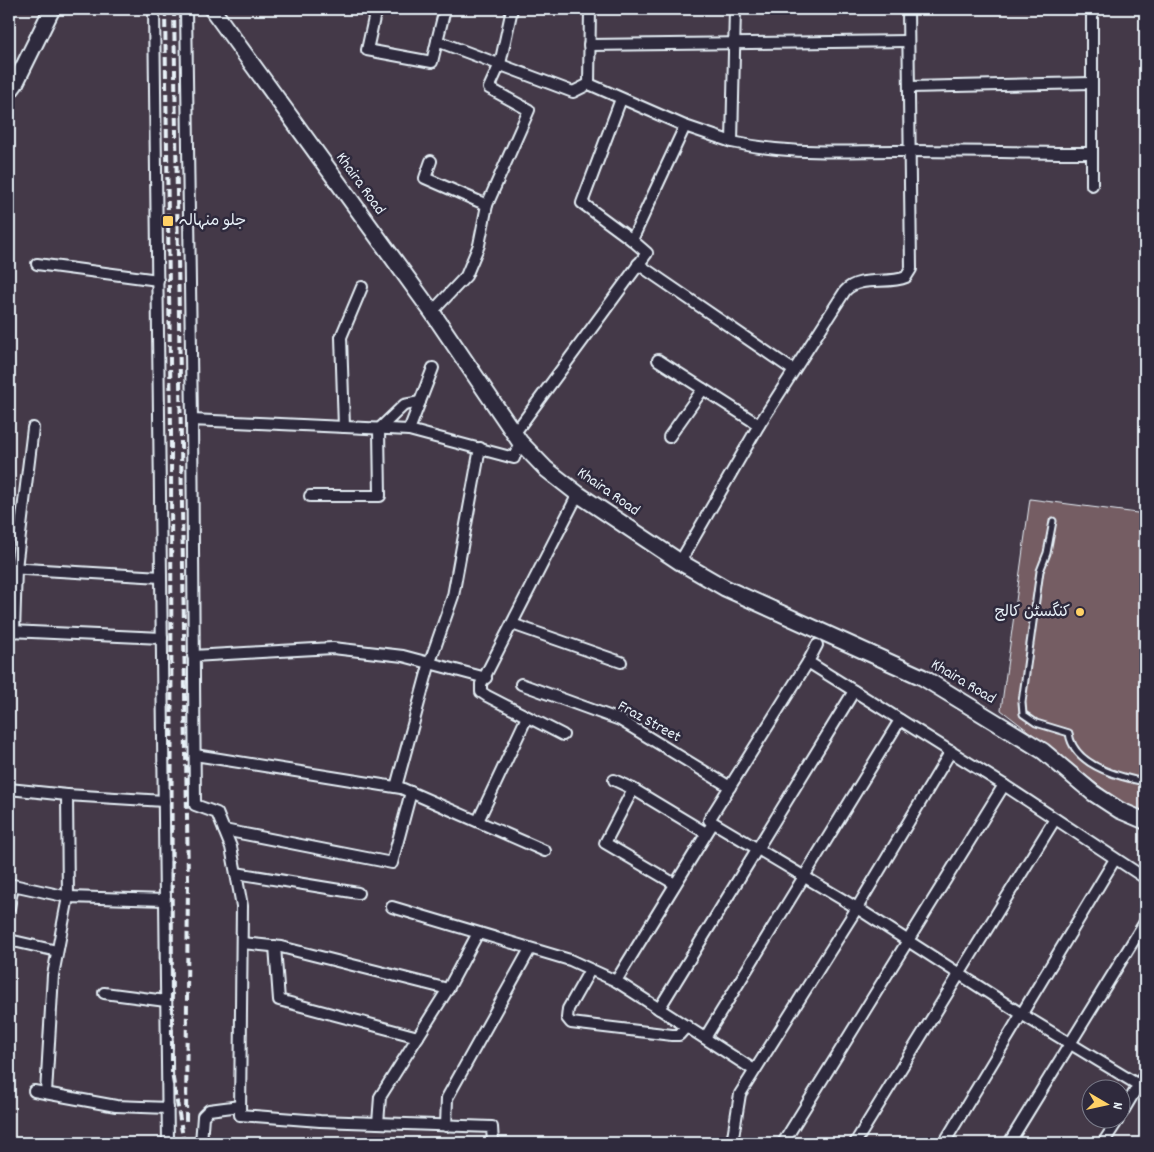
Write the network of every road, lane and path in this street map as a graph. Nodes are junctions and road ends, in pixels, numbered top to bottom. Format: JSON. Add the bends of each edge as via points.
{"nodes":[{"id":1,"x":52,"y":9,"type":"edge"},
{"id":2,"x":154,"y":9,"type":"edge"},
{"id":3,"x":186,"y":9,"type":"edge"},
{"id":4,"x":212,"y":9,"type":"edge"},
{"id":5,"x":376,"y":9,"type":"edge"},
{"id":6,"x":445,"y":9,"type":"edge"},
{"id":7,"x":512,"y":9,"type":"edge"},
{"id":8,"x":590,"y":9,"type":"edge"},
{"id":9,"x":735,"y":9,"type":"edge"},
{"id":10,"x":908,"y":9,"type":"edge"},
{"id":11,"x":1092,"y":9,"type":"edge"},
{"id":12,"x":438,"y":41,"type":"junction"},
{"id":13,"x":908,"y":41,"type":"junction"},
{"id":14,"x":589,"y":45,"type":"junction"},
{"id":15,"x":734,"y":45,"type":"junction"},
{"id":16,"x":500,"y":64,"type":"junction"},
{"id":17,"x":1092,"y":83,"type":"junction"},
{"id":18,"x":589,"y":84,"type":"junction"},
{"id":19,"x":909,"y":87,"type":"junction"},
{"id":20,"x":9,"y":92,"type":"edge"},
{"id":21,"x":621,"y":99,"type":"junction"},
{"id":22,"x":686,"y":126,"type":"junction"},
{"id":23,"x":732,"y":142,"type":"junction"},
{"id":24,"x":909,"y":151,"type":"junction"},
{"id":25,"x":1092,"y":154,"type":"junction"},
{"id":26,"x":431,"y":161,"type":"dead end"},
{"id":27,"x":1092,"y":185,"type":"dead end"},
{"id":28,"x":487,"y":205,"type":"junction"},
{"id":29,"x":632,"y":240,"type":"junction"},
{"id":30,"x":37,"y":264,"type":"dead end"},
{"id":31,"x":638,"y":264,"type":"junction"},
{"id":32,"x":158,"y":280,"type":"junction"},
{"id":33,"x":362,"y":287,"type":"dead end"},
{"id":34,"x":432,"y":312,"type":"junction"},
{"id":35,"x":658,"y":360,"type":"dead end"},
{"id":36,"x":434,"y":368,"type":"dead end"},
{"id":37,"x":793,"y":370,"type":"junction"},
{"id":38,"x":703,"y":389,"type":"junction"},
{"id":39,"x":420,"y":402,"type":"junction"},
{"id":40,"x":192,"y":420,"type":"junction"},
{"id":41,"x":759,"y":425,"type":"junction"},
{"id":42,"x":344,"y":427,"type":"junction"},
{"id":43,"x":33,"y":428,"type":"dead end"},
{"id":44,"x":379,"y":429,"type":"junction"},
{"id":45,"x":409,"y":430,"type":"junction"},
{"id":46,"x":669,"y":437,"type":"dead end"},
{"id":47,"x":517,"y":438,"type":"junction"},
{"id":48,"x":480,"y":448,"type":"junction"},
{"id":49,"x":578,"y":494,"type":"junction"},
{"id":50,"x":310,"y":496,"type":"dead end"},
{"id":51,"x":1053,"y":521,"type":"dead end"},
{"id":52,"x":680,"y":562,"type":"junction"},
{"id":53,"x":12,"y":568,"type":"edge"},
{"id":54,"x":161,"y":577,"type":"junction"},
{"id":55,"x":512,"y":624,"type":"junction"},
{"id":56,"x":12,"y":632,"type":"edge"},
{"id":57,"x":162,"y":638,"type":"junction"},
{"id":58,"x":818,"y":645,"type":"dead end"},
{"id":59,"x":193,"y":656,"type":"junction"},
{"id":60,"x":430,"y":662,"type":"junction"},
{"id":61,"x":621,"y":662,"type":"dead end"},
{"id":62,"x":808,"y":662,"type":"junction"},
{"id":63,"x":486,"y":678,"type":"junction"},
{"id":64,"x":521,"y":684,"type":"dead end"},
{"id":65,"x":854,"y":691,"type":"junction"},
{"id":66,"x":527,"y":717,"type":"junction"},
{"id":67,"x":900,"y":720,"type":"junction"},
{"id":68,"x":563,"y":735,"type":"dead end"},
{"id":69,"x":951,"y":751,"type":"junction"},
{"id":70,"x":195,"y":755,"type":"junction"},
{"id":71,"x":614,"y":780,"type":"dead end"},
{"id":72,"x":1145,"y":782,"type":"edge"},
{"id":73,"x":1004,"y":785,"type":"junction"},
{"id":74,"x":396,"y":787,"type":"junction"},
{"id":75,"x":730,"y":787,"type":"junction"},
{"id":76,"x":9,"y":789,"type":"edge"},
{"id":77,"x":633,"y":789,"type":"junction"},
{"id":78,"x":411,"y":792,"type":"junction"},
{"id":79,"x":67,"y":795,"type":"junction"},
{"id":80,"x":164,"y":801,"type":"junction"},
{"id":81,"x":1055,"y":820,"type":"junction"},
{"id":82,"x":478,"y":821,"type":"junction"},
{"id":83,"x":1145,"y":821,"type":"edge"},
{"id":84,"x":713,"y":823,"type":"junction"},
{"id":85,"x":224,"y":830,"type":"junction"},
{"id":86,"x":706,"y":833,"type":"junction"},
{"id":87,"x":756,"y":848,"type":"junction"},
{"id":88,"x":544,"y":851,"type":"dead end"},
{"id":89,"x":1115,"y":859,"type":"junction"},
{"id":90,"x":236,"y":873,"type":"junction"},
{"id":91,"x":804,"y":876,"type":"junction"},
{"id":92,"x":1145,"y":878,"type":"edge"},
{"id":93,"x":675,"y":884,"type":"junction"},
{"id":94,"x":358,"y":894,"type":"dead end"},
{"id":95,"x":68,"y":896,"type":"junction"},
{"id":96,"x":165,"y":900,"type":"junction"},
{"id":97,"x":9,"y":908,"type":"edge"},
{"id":98,"x":392,"y":908,"type":"dead end"},
{"id":99,"x":857,"y":908,"type":"junction"},
{"id":100,"x":1145,"y":922,"type":"edge"},
{"id":101,"x":478,"y":934,"type":"junction"},
{"id":102,"x":9,"y":940,"type":"edge"},
{"id":103,"x":909,"y":940,"type":"junction"},
{"id":104,"x":242,"y":943,"type":"junction"},
{"id":105,"x":275,"y":946,"type":"junction"},
{"id":106,"x":530,"y":949,"type":"junction"},
{"id":107,"x":57,"y":951,"type":"junction"},
{"id":108,"x":590,"y":970,"type":"junction"},
{"id":109,"x":958,"y":974,"type":"junction"},
{"id":110,"x":616,"y":980,"type":"junction"},
{"id":111,"x":448,"y":989,"type":"junction"},
{"id":112,"x":104,"y":993,"type":"dead end"},
{"id":113,"x":166,"y":1001,"type":"junction"},
{"id":114,"x":659,"y":1009,"type":"junction"},
{"id":115,"x":1023,"y":1015,"type":"junction"},
{"id":116,"x":687,"y":1026,"type":"junction"},
{"id":117,"x":418,"y":1037,"type":"junction"},
{"id":118,"x":705,"y":1038,"type":"junction"},
{"id":119,"x":1069,"y":1043,"type":"junction"},
{"id":120,"x":754,"y":1070,"type":"junction"},
{"id":121,"x":1145,"y":1074,"type":"edge"},
{"id":122,"x":1142,"y":1087,"type":"edge"},
{"id":123,"x":34,"y":1091,"type":"dead end"},
{"id":124,"x":46,"y":1093,"type":"junction"},
{"id":125,"x":1132,"y":1100,"type":"edge"},
{"id":126,"x":240,"y":1106,"type":"junction"},
{"id":127,"x":168,"y":1108,"type":"junction"},
{"id":128,"x":378,"y":1123,"type":"junction"},
{"id":129,"x":446,"y":1126,"type":"junction"},
{"id":130,"x":1111,"y":1130,"type":"edge"},
{"id":131,"x":168,"y":1143,"type":"edge"},
{"id":132,"x":201,"y":1143,"type":"edge"},
{"id":133,"x":493,"y":1143,"type":"edge"},
{"id":134,"x":732,"y":1143,"type":"edge"},
{"id":135,"x":782,"y":1143,"type":"edge"},
{"id":136,"x":855,"y":1143,"type":"edge"},
{"id":137,"x":944,"y":1143,"type":"edge"},
{"id":138,"x":1009,"y":1143,"type":"edge"},
{"id":139,"x":1103,"y":1143,"type":"edge"}],
"edges":[{"from":1,"to":20,"type":"street"},
{"from":2,"to":32,"type":"street"},
{"from":3,"to":40,"type":"street"},
{"from":4,"to":34,"type":"street","name":"Khaira Road"},
{"from":5,"to":12,"type":"street","via":[[366,50],[432,62]]},
{"from":6,"to":12,"type":"street"},
{"from":7,"to":16,"type":"street"},
{"from":8,"to":14,"type":"street"},
{"from":9,"to":15,"type":"street"},
{"from":10,"to":13,"type":"street"},
{"from":11,"to":17,"type":"street"},
{"from":12,"to":16,"type":"street"},
{"from":13,"to":15,"type":"street"},
{"from":13,"to":19,"type":"street"},
{"from":14,"to":15,"type":"street"},
{"from":14,"to":18,"type":"street"},
{"from":15,"to":23,"type":"street"},
{"from":16,"to":18,"type":"street","via":[[573,92]]},
{"from":16,"to":28,"type":"street","via":[[488,88],[529,110]]},
{"from":17,"to":19,"type":"street"},
{"from":17,"to":25,"type":"street"},
{"from":18,"to":21,"type":"street"},
{"from":19,"to":24,"type":"street"},
{"from":21,"to":22,"type":"street"},
{"from":21,"to":29,"type":"street","via":[[582,203]]},
{"from":22,"to":23,"type":"street"},
{"from":22,"to":29,"type":"street"},
{"from":23,"to":24,"type":"street","via":[[800,153]]},
{"from":24,"to":25,"type":"street"},
{"from":24,"to":37,"type":"street","via":[[911,269],[898,281],[850,285]]},
{"from":25,"to":27,"type":"street"},
{"from":26,"to":28,"type":"street","via":[[425,178]]},
{"from":28,"to":34,"type":"street","via":[[479,245],[466,276]]},
{"from":29,"to":31,"type":"street","via":[[647,253]]},
{"from":30,"to":32,"type":"street"},
{"from":31,"to":37,"type":"street"},
{"from":31,"to":47,"type":"street"},
{"from":32,"to":54,"type":"street"},
{"from":33,"to":42,"type":"street","via":[[341,337]]},
{"from":34,"to":47,"type":"street","name":"Khaira Road"},
{"from":35,"to":38,"type":"street"},
{"from":36,"to":39,"type":"street"},
{"from":37,"to":41,"type":"street"},
{"from":38,"to":41,"type":"street"},
{"from":38,"to":46,"type":"street"},
{"from":39,"to":44,"type":"street","via":[[404,405]]},
{"from":39,"to":45,"type":"street"},
{"from":40,"to":42,"type":"street"},
{"from":40,"to":59,"type":"street"},
{"from":41,"to":52,"type":"street"},
{"from":42,"to":44,"type":"street"},
{"from":43,"to":53,"type":"street"},
{"from":44,"to":45,"type":"street"},
{"from":44,"to":50,"type":"street","via":[[380,496]]},
{"from":45,"to":48,"type":"street"},
{"from":47,"to":48,"type":"street","via":[[514,458]]},
{"from":47,"to":49,"type":"street","name":"Khaira Road","via":[[546,469]]},
{"from":48,"to":60,"type":"street","via":[[453,596]]},
{"from":49,"to":52,"type":"street","name":"Khaira Road"},
{"from":49,"to":55,"type":"street"},
{"from":51,"to":72,"type":"lane","via":[[1040,571],[1022,702],[1024,714],[1036,723],[1069,733],[1072,746],[1091,763]]},
{"from":52,"to":83,"type":"street","name":"Khaira Road","via":[[725,588],[922,677],[1043,751],[1119,810]]},
{"from":53,"to":54,"type":"street"},
{"from":53,"to":56,"type":"street"},
{"from":54,"to":57,"type":"street"},
{"from":55,"to":61,"type":"street"},
{"from":55,"to":63,"type":"street"},
{"from":56,"to":57,"type":"street"},
{"from":57,"to":80,"type":"street"},
{"from":58,"to":62,"type":"street"},
{"from":59,"to":60,"type":"street","via":[[333,648]]},
{"from":59,"to":70,"type":"street"},
{"from":60,"to":63,"type":"street"},
{"from":60,"to":74,"type":"street"},
{"from":62,"to":65,"type":"street"},
{"from":62,"to":75,"type":"street"},
{"from":63,"to":66,"type":"street","via":[[481,684],[481,692]]},
{"from":64,"to":75,"type":"street","name":"Fraz Street","via":[[620,720]]},
{"from":65,"to":67,"type":"street"},
{"from":65,"to":87,"type":"street"},
{"from":66,"to":68,"type":"street"},
{"from":66,"to":82,"type":"street"},
{"from":67,"to":69,"type":"street"},
{"from":67,"to":91,"type":"street"},
{"from":69,"to":73,"type":"street"},
{"from":69,"to":99,"type":"street"},
{"from":70,"to":74,"type":"street"},
{"from":70,"to":85,"type":"street","via":[[195,805],[217,813]]},
{"from":71,"to":77,"type":"street"},
{"from":73,"to":81,"type":"street"},
{"from":73,"to":103,"type":"street"},
{"from":74,"to":78,"type":"street"},
{"from":75,"to":84,"type":"street","via":[[709,820]]},
{"from":76,"to":79,"type":"street"},
{"from":77,"to":86,"type":"street"},
{"from":77,"to":93,"type":"street","via":[[605,843]]},
{"from":78,"to":82,"type":"street"},
{"from":78,"to":85,"type":"street","via":[[392,863]]},
{"from":79,"to":80,"type":"street"},
{"from":79,"to":95,"type":"street"},
{"from":80,"to":96,"type":"street"},
{"from":81,"to":89,"type":"street"},
{"from":81,"to":109,"type":"street"},
{"from":82,"to":88,"type":"street"},
{"from":84,"to":86,"type":"street"},
{"from":84,"to":87,"type":"street"},
{"from":85,"to":90,"type":"street"},
{"from":86,"to":93,"type":"street"},
{"from":87,"to":91,"type":"street"},
{"from":87,"to":114,"type":"street"},
{"from":89,"to":92,"type":"street"},
{"from":89,"to":115,"type":"street"},
{"from":90,"to":94,"type":"street"},
{"from":90,"to":104,"type":"street","via":[[242,906]]},
{"from":91,"to":99,"type":"street"},
{"from":91,"to":118,"type":"street"},
{"from":93,"to":110,"type":"street"},
{"from":95,"to":96,"type":"street"},
{"from":95,"to":97,"type":"street","via":[[13,886]]},
{"from":95,"to":107,"type":"street"},
{"from":96,"to":113,"type":"street"},
{"from":98,"to":101,"type":"street"},
{"from":99,"to":103,"type":"street"},
{"from":99,"to":120,"type":"street"},
{"from":100,"to":119,"type":"street"},
{"from":101,"to":106,"type":"street"},
{"from":101,"to":111,"type":"street"},
{"from":102,"to":107,"type":"street"},
{"from":103,"to":109,"type":"street"},
{"from":103,"to":135,"type":"street"},
{"from":104,"to":105,"type":"street"},
{"from":104,"to":126,"type":"street"},
{"from":105,"to":111,"type":"street"},
{"from":105,"to":117,"type":"street","via":[[279,1000]]},
{"from":106,"to":108,"type":"street","via":[[570,960]]},
{"from":106,"to":129,"type":"street","via":[[446,1098]]},
{"from":107,"to":124,"type":"street"},
{"from":108,"to":110,"type":"street"},
{"from":108,"to":116,"type":"street","via":[[568,1009],[567,1018],[571,1023],[672,1035],[682,1033]]},
{"from":109,"to":115,"type":"street"},
{"from":109,"to":136,"type":"street"},
{"from":110,"to":114,"type":"street"},
{"from":111,"to":117,"type":"street"},
{"from":112,"to":113,"type":"street"},
{"from":113,"to":127,"type":"street"},
{"from":114,"to":116,"type":"street"},
{"from":115,"to":119,"type":"street"},
{"from":115,"to":137,"type":"street"},
{"from":116,"to":118,"type":"street"},
{"from":117,"to":128,"type":"street","via":[[380,1097]]},
{"from":118,"to":120,"type":"street"},
{"from":119,"to":122,"type":"street"},
{"from":119,"to":138,"type":"street"},
{"from":120,"to":134,"type":"street","via":[[740,1094]]},
{"from":121,"to":122,"type":"street"},
{"from":122,"to":125,"type":"street"},
{"from":123,"to":124,"type":"street"},
{"from":124,"to":127,"type":"street","via":[[116,1106]]},
{"from":126,"to":128,"type":"street","via":[[240,1115]]},
{"from":126,"to":132,"type":"street","via":[[209,1110],[203,1116]]},
{"from":127,"to":131,"type":"street"},
{"from":128,"to":129,"type":"street"},
{"from":129,"to":133,"type":"street","via":[[492,1128]]},
{"from":130,"to":139,"type":"street"}]}
